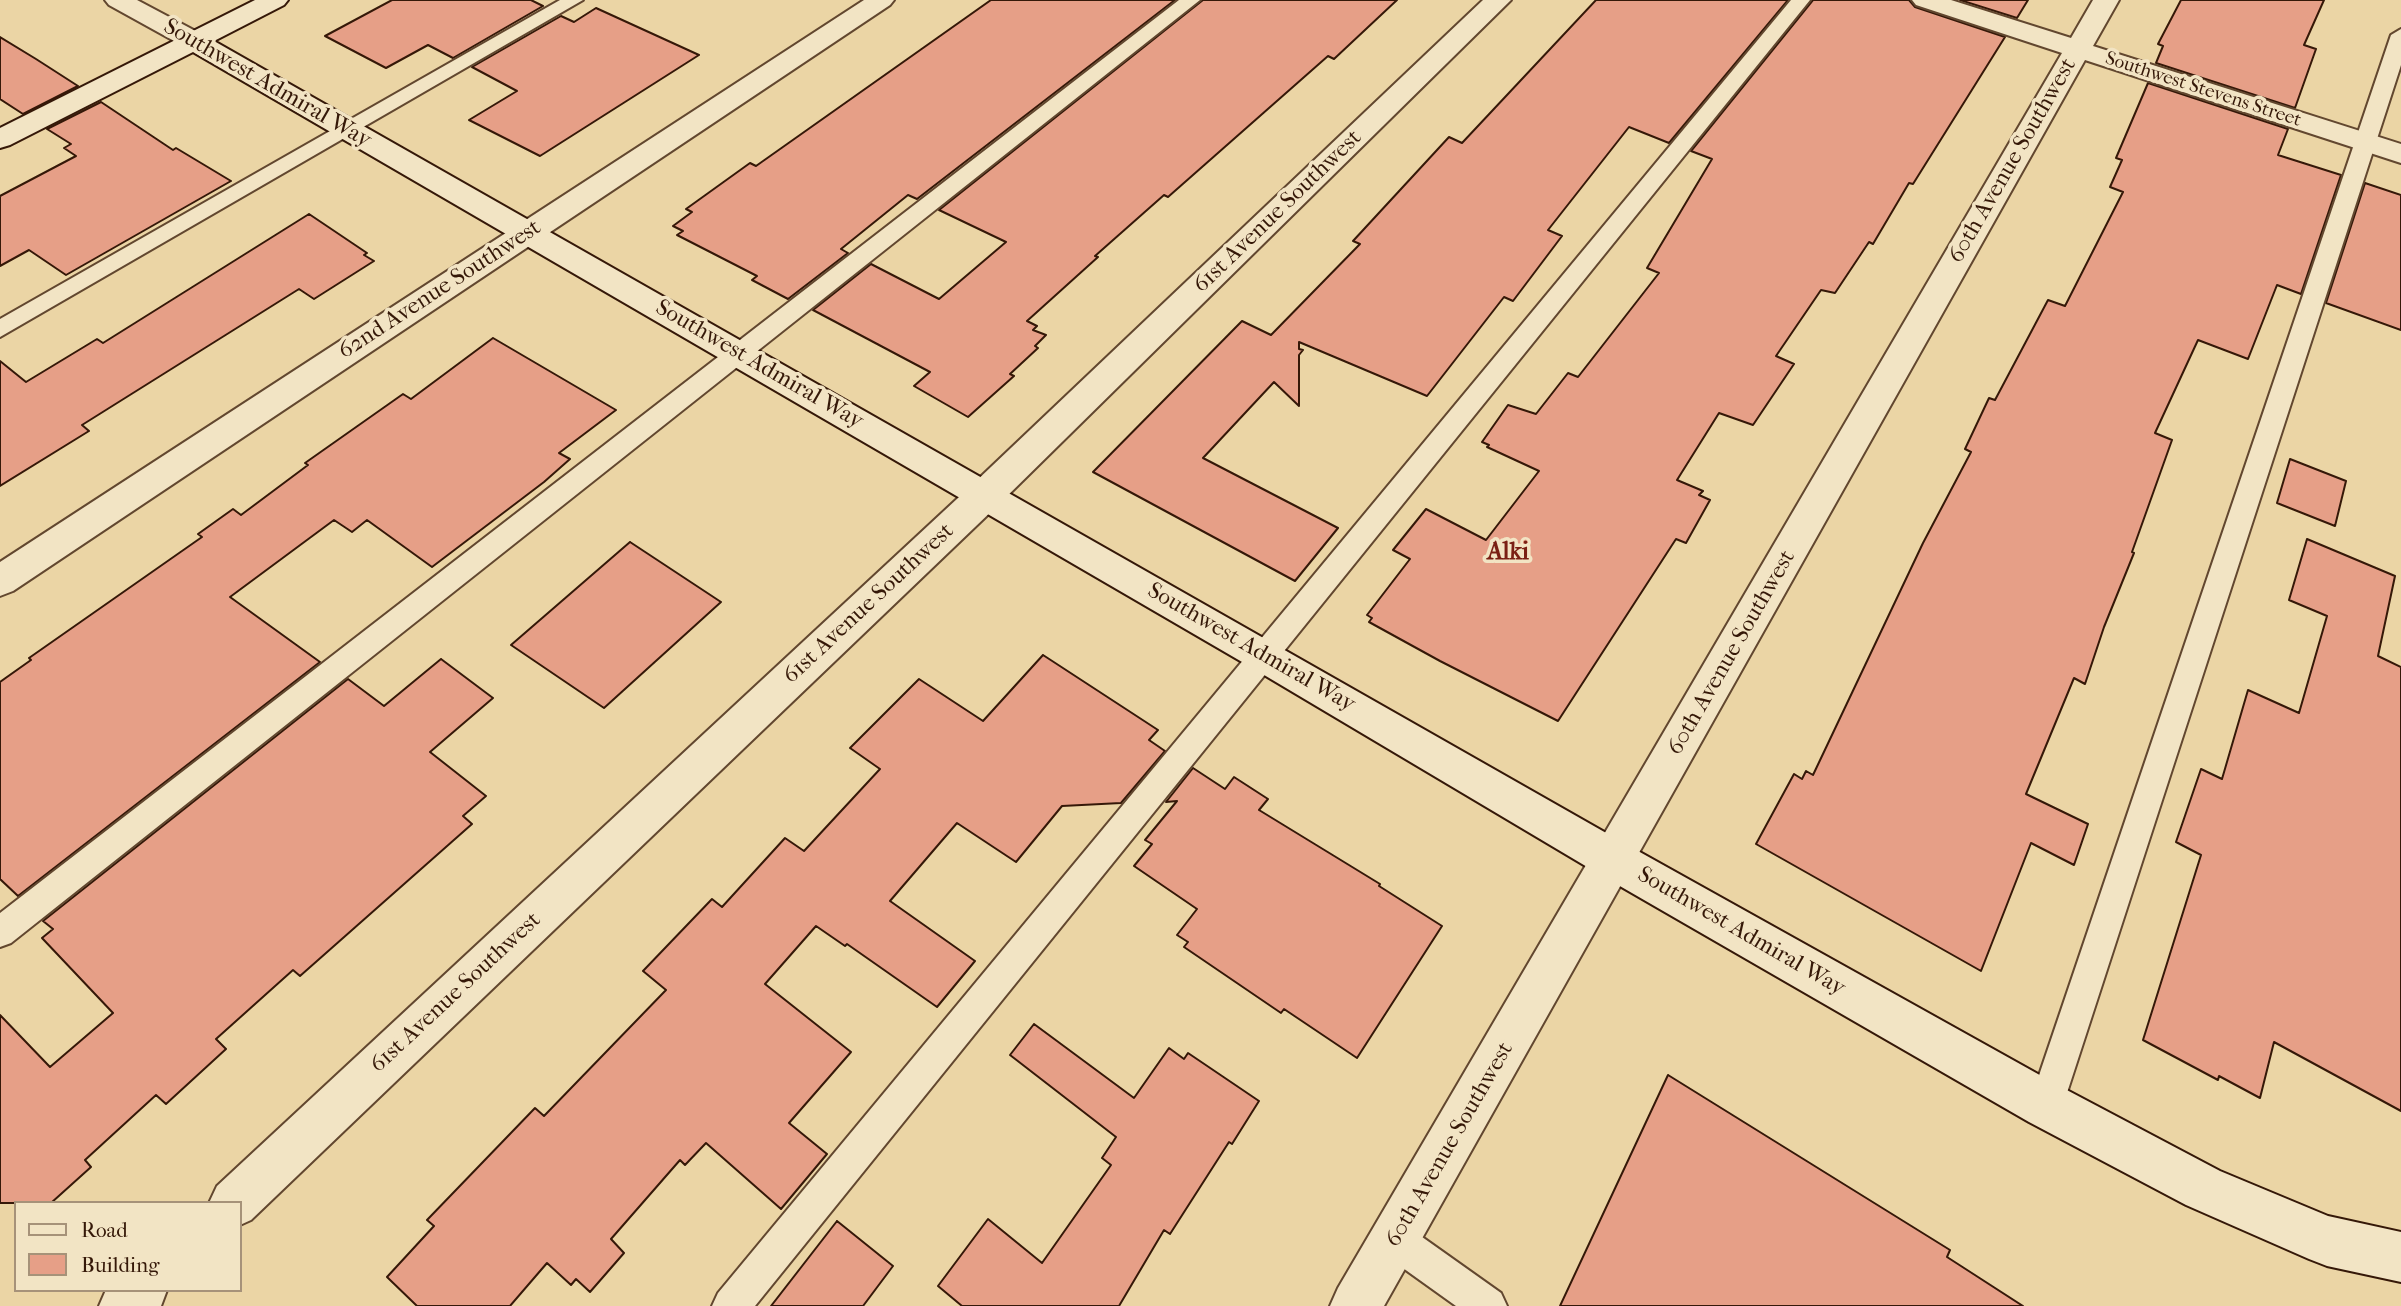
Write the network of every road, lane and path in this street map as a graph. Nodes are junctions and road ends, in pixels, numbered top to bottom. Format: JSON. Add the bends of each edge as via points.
{"nodes":[{"id":1,"x":118,"y":0,"type":"edge"},
{"id":2,"x":275,"y":0,"type":"edge"},
{"id":3,"x":574,"y":0,"type":"edge"},
{"id":4,"x":881,"y":0,"type":"edge"},
{"id":5,"x":1191,"y":0,"type":"edge"},
{"id":6,"x":1498,"y":0,"type":"edge"},
{"id":7,"x":1801,"y":0,"type":"edge"},
{"id":8,"x":1925,"y":0,"type":"edge"},
{"id":9,"x":2106,"y":0,"type":"edge"},
{"id":10,"x":2401,"y":35,"type":"edge"},
{"id":11,"x":194,"y":41,"type":"junction"},
{"id":12,"x":2077,"y":49,"type":"junction"},
{"id":13,"x":348,"y":129,"type":"junction"},
{"id":14,"x":0,"y":139,"type":"edge"},
{"id":15,"x":2364,"y":142,"type":"junction"},
{"id":16,"x":2401,"y":153,"type":"edge"},
{"id":17,"x":527,"y":233,"type":"junction"},
{"id":18,"x":0,"y":329,"type":"edge"},
{"id":19,"x":739,"y":354,"type":"junction"},
{"id":20,"x":985,"y":495,"type":"junction"},
{"id":21,"x":0,"y":580,"type":"edge"},
{"id":22,"x":1264,"y":655,"type":"junction"},
{"id":23,"x":1614,"y":860,"type":"junction"},
{"id":24,"x":0,"y":932,"type":"edge"},
{"id":25,"x":2046,"y":1105,"type":"junction"},
{"id":26,"x":236,"y":1201,"type":"edge"},
{"id":27,"x":1395,"y":1240,"type":"junction"},
{"id":28,"x":2401,"y":1257,"type":"edge"},
{"id":29,"x":140,"y":1292,"type":"edge"},
{"id":30,"x":125,"y":1306,"type":"edge"},
{"id":31,"x":732,"y":1306,"type":"edge"},
{"id":32,"x":1356,"y":1306,"type":"edge"},
{"id":33,"x":1488,"y":1306,"type":"edge"}],
"edges":[{"from":1,"to":11,"type":"street","name":"Southwest Admiral Way"},
{"from":2,"to":11,"type":"street"},
{"from":3,"to":13,"type":"lane"},
{"from":4,"to":17,"type":"street","name":"62nd Avenue Southwest"},
{"from":5,"to":19,"type":"lane"},
{"from":6,"to":20,"type":"street","name":"61st Avenue Southwest"},
{"from":7,"to":22,"type":"lane"},
{"from":8,"to":12,"type":"street","name":"Southwest Stevens Street"},
{"from":9,"to":12,"type":"street","name":"60th Avenue Southwest"},
{"from":10,"to":15,"type":"lane"},
{"from":11,"to":13,"type":"street","name":"Southwest Admiral Way"},
{"from":11,"to":14,"type":"street"},
{"from":12,"to":15,"type":"street","name":"Southwest Stevens Street"},
{"from":12,"to":23,"type":"street","name":"60th Avenue Southwest"},
{"from":13,"to":17,"type":"street","name":"Southwest Admiral Way"},
{"from":13,"to":18,"type":"lane"},
{"from":15,"to":16,"type":"street","name":"Southwest Stevens Street"},
{"from":15,"to":25,"type":"lane"},
{"from":17,"to":19,"type":"street","name":"Southwest Admiral Way"},
{"from":17,"to":21,"type":"street","name":"62nd Avenue Southwest"},
{"from":19,"to":20,"type":"street","name":"Southwest Admiral Way"},
{"from":19,"to":24,"type":"lane"},
{"from":20,"to":22,"type":"street","name":"Southwest Admiral Way"},
{"from":20,"to":26,"type":"street","name":"61st Avenue Southwest"},
{"from":22,"to":23,"type":"street","name":"Southwest Admiral Way"},
{"from":22,"to":31,"type":"lane"},
{"from":23,"to":25,"type":"street","name":"Southwest Admiral Way"},
{"from":23,"to":27,"type":"street","name":"60th Avenue Southwest"},
{"from":25,"to":28,"type":"street","name":"Southwest Admiral Way","via":[[2203,1188],[2327,1241]]},
{"from":27,"to":32,"type":"street","name":"60th Avenue Southwest"},
{"from":27,"to":33,"type":"lane"},
{"from":29,"to":30,"type":"street"}]}
